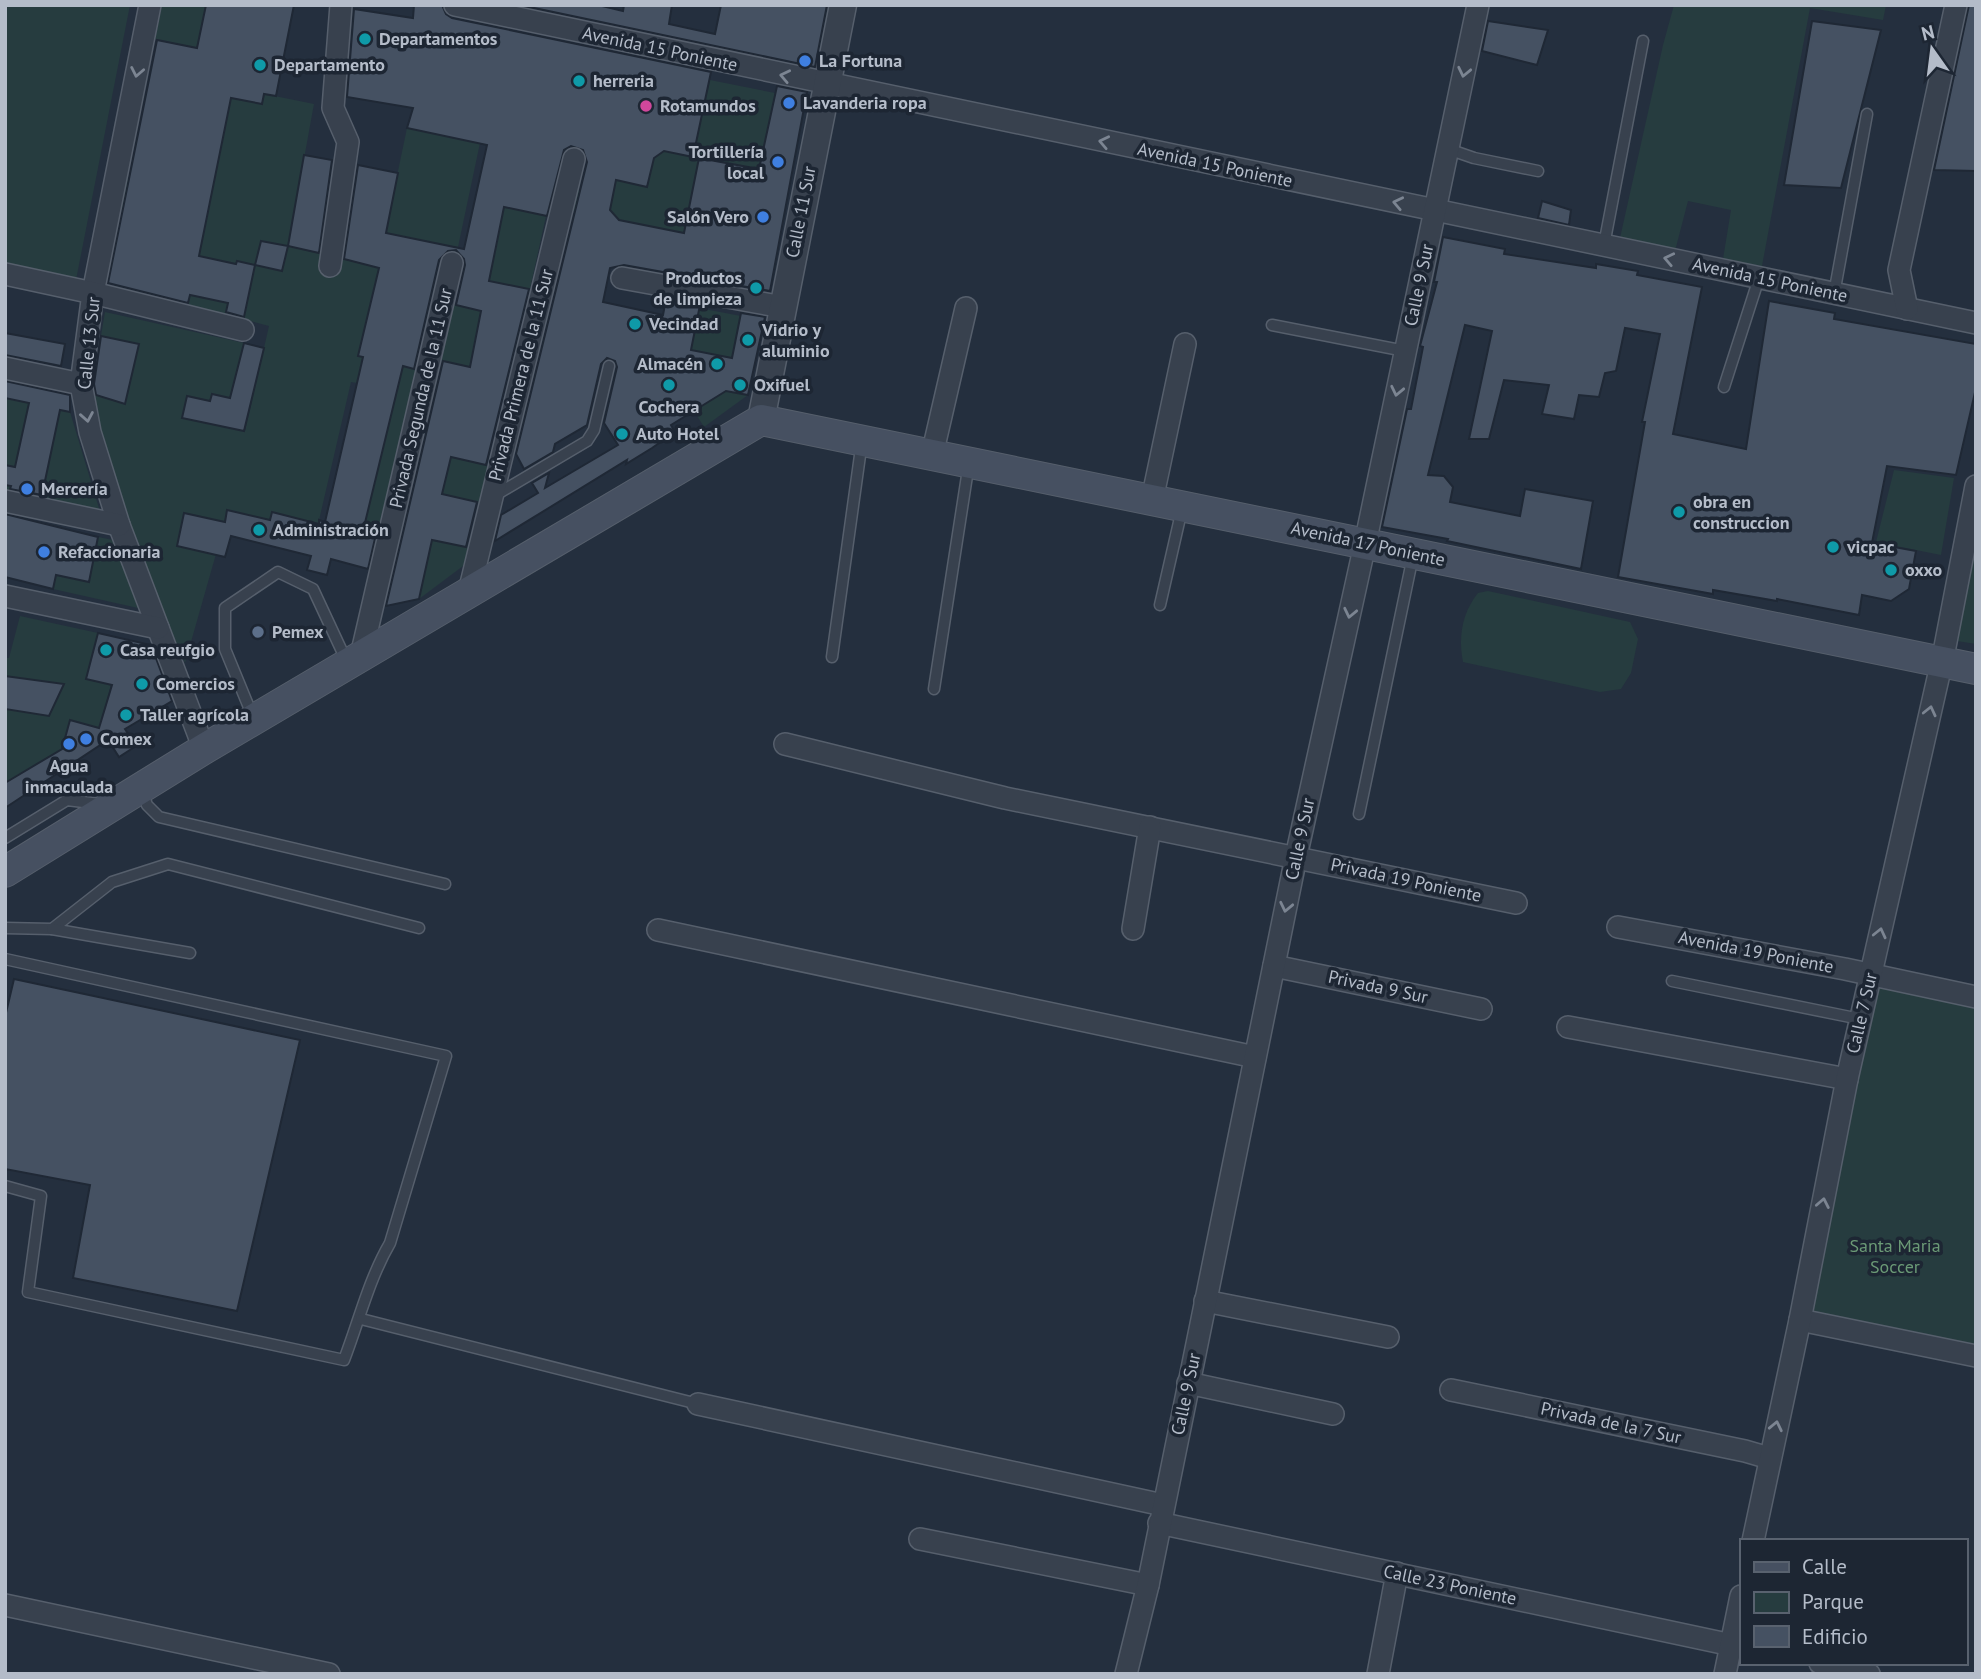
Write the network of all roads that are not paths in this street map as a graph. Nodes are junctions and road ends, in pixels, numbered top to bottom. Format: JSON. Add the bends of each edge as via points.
{"nodes":[{"id":1,"x":150,"y":5,"type":"edge"},
{"id":2,"x":341,"y":5,"type":"edge"},
{"id":3,"x":455,"y":5,"type":"edge"},
{"id":4,"x":843,"y":5,"type":"edge"},
{"id":5,"x":1478,"y":5,"type":"edge"},
{"id":6,"x":1956,"y":5,"type":"edge"},
{"id":7,"x":1643,"y":41,"type":"dead end"},
{"id":8,"x":827,"y":85,"type":"junction"},
{"id":9,"x":1867,"y":114,"type":"dead end"},
{"id":10,"x":1448,"y":149,"type":"junction"},
{"id":11,"x":574,"y":159,"type":"dead end"},
{"id":12,"x":1538,"y":171,"type":"dead end"},
{"id":13,"x":1435,"y":210,"type":"junction"},
{"id":14,"x":1604,"y":245,"type":"junction"},
{"id":15,"x":452,"y":263,"type":"dead end"},
{"id":16,"x":330,"y":266,"type":"dead end"},
{"id":17,"x":1899,"y":270,"type":"junction"},
{"id":18,"x":5,"y":274,"type":"edge"},
{"id":19,"x":622,"y":278,"type":"dead end"},
{"id":20,"x":1759,"y":278,"type":"junction"},
{"id":21,"x":93,"y":293,"type":"junction"},
{"id":22,"x":1834,"y":294,"type":"junction"},
{"id":23,"x":1876,"y":302,"type":"junction"},
{"id":24,"x":783,"y":307,"type":"junction"},
{"id":25,"x":966,"y":308,"type":"dead end"},
{"id":26,"x":1907,"y":309,"type":"junction"},
{"id":27,"x":1976,"y":323,"type":"edge"},
{"id":28,"x":1272,"y":325,"type":"dead end"},
{"id":29,"x":243,"y":330,"type":"dead end"},
{"id":30,"x":1185,"y":344,"type":"dead end"},
{"id":31,"x":1405,"y":351,"type":"junction"},
{"id":32,"x":608,"y":366,"type":"dead end"},
{"id":33,"x":5,"y":368,"type":"edge"},
{"id":34,"x":81,"y":384,"type":"junction"},
{"id":35,"x":1724,"y":387,"type":"dead end"},
{"id":36,"x":761,"y":420,"type":"junction"},
{"id":37,"x":862,"y":440,"type":"junction"},
{"id":38,"x":932,"y":455,"type":"junction"},
{"id":39,"x":969,"y":462,"type":"junction"},
{"id":40,"x":1976,"y":486,"type":"edge"},
{"id":41,"x":492,"y":496,"type":"junction"},
{"id":42,"x":1152,"y":500,"type":"junction"},
{"id":43,"x":5,"y":501,"type":"edge"},
{"id":44,"x":1182,"y":506,"type":"junction"},
{"id":45,"x":119,"y":525,"type":"junction"},
{"id":46,"x":1365,"y":544,"type":"junction"},
{"id":47,"x":1414,"y":554,"type":"junction"},
{"id":48,"x":469,"y":592,"type":"junction"},
{"id":49,"x":5,"y":596,"type":"edge"},
{"id":50,"x":1160,"y":606,"type":"dead end"},
{"id":51,"x":158,"y":628,"type":"junction"},
{"id":52,"x":832,"y":657,"type":"dead end"},
{"id":53,"x":354,"y":660,"type":"junction"},
{"id":54,"x":1941,"y":662,"type":"junction"},
{"id":55,"x":1976,"y":669,"type":"edge"},
{"id":56,"x":934,"y":689,"type":"dead end"},
{"id":57,"x":254,"y":719,"type":"junction"},
{"id":58,"x":785,"y":744,"type":"dead end"},
{"id":59,"x":204,"y":749,"type":"junction"},
{"id":60,"x":141,"y":788,"type":"junction"},
{"id":61,"x":112,"y":806,"type":"junction"},
{"id":62,"x":1359,"y":814,"type":"dead end"},
{"id":63,"x":1150,"y":827,"type":"junction"},
{"id":64,"x":5,"y":838,"type":"edge"},
{"id":65,"x":1296,"y":857,"type":"junction"},
{"id":66,"x":5,"y":872,"type":"edge"},
{"id":67,"x":445,"y":884,"type":"dead end"},
{"id":68,"x":1516,"y":903,"type":"dead end"},
{"id":69,"x":1618,"y":927,"type":"dead end"},
{"id":70,"x":5,"y":928,"type":"edge"},
{"id":71,"x":419,"y":928,"type":"dead end"},
{"id":72,"x":52,"y":929,"type":"junction"},
{"id":73,"x":1133,"y":929,"type":"dead end"},
{"id":74,"x":658,"y":930,"type":"dead end"},
{"id":75,"x":190,"y":953,"type":"dead end"},
{"id":76,"x":5,"y":959,"type":"edge"},
{"id":77,"x":1274,"y":966,"type":"junction"},
{"id":78,"x":1870,"y":975,"type":"junction"},
{"id":79,"x":1672,"y":981,"type":"dead end"},
{"id":80,"x":1976,"y":997,"type":"edge"},
{"id":81,"x":1481,"y":1009,"type":"dead end"},
{"id":82,"x":1860,"y":1019,"type":"junction"},
{"id":83,"x":1568,"y":1027,"type":"dead end"},
{"id":84,"x":1255,"y":1057,"type":"junction"},
{"id":85,"x":1847,"y":1079,"type":"junction"},
{"id":86,"x":5,"y":1186,"type":"edge"},
{"id":87,"x":1205,"y":1301,"type":"junction"},
{"id":88,"x":360,"y":1319,"type":"junction"},
{"id":89,"x":1800,"y":1320,"type":"junction"},
{"id":90,"x":1388,"y":1337,"type":"dead end"},
{"id":91,"x":1976,"y":1356,"type":"edge"},
{"id":92,"x":1188,"y":1383,"type":"junction"},
{"id":93,"x":1451,"y":1390,"type":"dead end"},
{"id":94,"x":698,"y":1404,"type":"joint"},
{"id":95,"x":1333,"y":1413,"type":"dead end"},
{"id":96,"x":1769,"y":1458,"type":"junction"},
{"id":97,"x":1161,"y":1514,"type":"junction"},
{"id":98,"x":920,"y":1539,"type":"dead end"},
{"id":99,"x":1752,"y":1539,"type":"edge"},
{"id":100,"x":1397,"y":1573,"type":"junction"},
{"id":101,"x":1148,"y":1584,"type":"junction"},
{"id":102,"x":5,"y":1605,"type":"edge"},
{"id":103,"x":1740,"y":1606,"type":"edge"},
{"id":104,"x":1736,"y":1646,"type":"edge"},
{"id":105,"x":1829,"y":1665,"type":"edge"},
{"id":106,"x":329,"y":1674,"type":"edge"},
{"id":107,"x":1126,"y":1674,"type":"edge"},
{"id":108,"x":1378,"y":1674,"type":"edge"},
{"id":109,"x":1726,"y":1674,"type":"edge"},
{"id":110,"x":1869,"y":1674,"type":"edge"}],
"edges":[{"from":1,"to":21,"type":"street","name":"Calle 13 Sur","one_way":true},
{"from":2,"to":16,"type":"street","via":[[333,108],[348,142]]},
{"from":8,"to":3,"type":"street","name":"Avenida 15 Poniente","one_way":true},
{"from":4,"to":8,"type":"street","name":"Calle 11 Sur"},
{"from":5,"to":10,"type":"street","name":"Calle 9 Sur","one_way":true},
{"from":6,"to":17,"type":"street"},
{"from":7,"to":14,"type":"lane"},
{"from":13,"to":8,"type":"street","name":"Avenida 15 Poniente","one_way":true},
{"from":8,"to":24,"type":"street","name":"Calle 11 Sur"},
{"from":9,"to":22,"type":"lane"},
{"from":10,"to":12,"type":"lane"},
{"from":10,"to":13,"type":"street","name":"Calle 9 Sur"},
{"from":11,"to":41,"type":"street","name":"Privada Primera de la 11 Sur"},
{"from":13,"to":14,"type":"street","name":"Avenida 15 Poniente"},
{"from":13,"to":31,"type":"street","name":"Calle 9 Sur"},
{"from":20,"to":14,"type":"street","name":"Avenida 15 Poniente","one_way":true},
{"from":15,"to":53,"type":"street","name":"Privada Segunda de la 11 Sur"},
{"from":17,"to":23,"type":"street"},
{"from":17,"to":26,"type":"street"},
{"from":18,"to":21,"type":"street"},
{"from":19,"to":24,"type":"street"},
{"from":20,"to":22,"type":"street","name":"Avenida 15 Poniente"},
{"from":20,"to":35,"type":"lane"},
{"from":21,"to":29,"type":"street"},
{"from":21,"to":34,"type":"street","name":"Calle 13 Sur"},
{"from":22,"to":23,"type":"street","name":"Avenida 15 Poniente"},
{"from":23,"to":26,"type":"street","name":"Avenida 15 Poniente"},
{"from":24,"to":36,"type":"street","name":"Calle 11 Sur"},
{"from":25,"to":38,"type":"street"},
{"from":26,"to":27,"type":"street","name":"Avenida 15 Poniente"},
{"from":28,"to":31,"type":"lane"},
{"from":30,"to":42,"type":"street"},
{"from":31,"to":46,"type":"street","name":"Calle 9 Sur","one_way":true},
{"from":32,"to":41,"type":"lane","via":[[594,430],[587,441]]},
{"from":33,"to":34,"type":"street"},
{"from":34,"to":45,"type":"street","name":"Calle 13 Sur","one_way":true,"via":[[90,432]]},
{"from":36,"to":37,"type":"main road","name":"Avenida 17 Poniente"},
{"from":36,"to":48,"type":"main road"},
{"from":37,"to":38,"type":"main road","name":"Avenida 17 Poniente"},
{"from":37,"to":52,"type":"lane"},
{"from":38,"to":39,"type":"main road","name":"Avenida 17 Poniente"},
{"from":39,"to":42,"type":"main road","name":"Avenida 17 Poniente"},
{"from":39,"to":56,"type":"lane"},
{"from":40,"to":54,"type":"street","name":"Calle 7 Sur"},
{"from":41,"to":48,"type":"street","name":"Privada Primera de la 11 Sur"},
{"from":42,"to":44,"type":"main road","name":"Avenida 17 Poniente"},
{"from":43,"to":45,"type":"street"},
{"from":44,"to":46,"type":"main road","name":"Avenida 17 Poniente"},
{"from":44,"to":50,"type":"lane"},
{"from":45,"to":51,"type":"street","name":"Calle 13 Sur"},
{"from":46,"to":47,"type":"main road","name":"Avenida 17 Poniente"},
{"from":46,"to":65,"type":"street","name":"Calle 9 Sur","one_way":true},
{"from":47,"to":54,"type":"main road","name":"Avenida 17 Poniente"},
{"from":47,"to":62,"type":"lane"},
{"from":48,"to":53,"type":"main road"},
{"from":49,"to":51,"type":"street"},
{"from":51,"to":59,"type":"street","name":"Calle 13 Sur"},
{"from":53,"to":57,"type":"main road"},
{"from":53,"to":57,"type":"lane","via":[[313,589],[278,572],[225,608],[225,649]]},
{"from":54,"to":55,"type":"main road","name":"Avenida 17 Poniente"},
{"from":78,"to":54,"type":"street","name":"Calle 7 Sur","one_way":true},
{"from":57,"to":59,"type":"main road"},
{"from":58,"to":63,"type":"street","name":"Privada 19 Poniente","via":[[1005,799]]},
{"from":59,"to":60,"type":"main road"},
{"from":60,"to":61,"type":"main road"},
{"from":60,"to":67,"type":"lane","via":[[147,805],[159,817]]},
{"from":61,"to":64,"type":"lane","via":[[67,800]]},
{"from":61,"to":66,"type":"main road"},
{"from":63,"to":65,"type":"street","name":"Privada 19 Poniente"},
{"from":63,"to":73,"type":"street"},
{"from":65,"to":68,"type":"street","name":"Privada 19 Poniente"},
{"from":65,"to":77,"type":"street","name":"Calle 9 Sur","one_way":true},
{"from":69,"to":78,"type":"street","name":"Avenida 19 Poniente"},
{"from":70,"to":72,"type":"lane"},
{"from":71,"to":72,"type":"lane","via":[[168,864],[112,882]]},
{"from":72,"to":75,"type":"lane"},
{"from":74,"to":84,"type":"street"},
{"from":76,"to":88,"type":"lane","via":[[446,1056],[390,1243],[375,1268]]},
{"from":77,"to":81,"type":"street","name":"Privada 9 Sur"},
{"from":77,"to":84,"type":"street","name":"Calle 9 Sur"},
{"from":78,"to":80,"type":"street","name":"Avenida 19 Poniente"},
{"from":78,"to":82,"type":"street","name":"Calle 7 Sur"},
{"from":79,"to":82,"type":"lane"},
{"from":82,"to":85,"type":"street","name":"Calle 7 Sur"},
{"from":83,"to":85,"type":"street"},
{"from":84,"to":87,"type":"street","name":"Calle 9 Sur"},
{"from":89,"to":85,"type":"street","name":"Calle 7 Sur","one_way":true},
{"from":86,"to":88,"type":"lane","via":[[41,1196],[28,1292],[344,1360]]},
{"from":87,"to":90,"type":"street"},
{"from":87,"to":92,"type":"street","name":"Calle 9 Sur"},
{"from":88,"to":94,"type":"lane"},
{"from":89,"to":91,"type":"street"},
{"from":96,"to":89,"type":"street","name":"Calle 7 Sur","one_way":true},
{"from":92,"to":95,"type":"street"},
{"from":92,"to":97,"type":"street","name":"Calle 9 Sur"},
{"from":93,"to":96,"type":"street","name":"Privada de la 7 Sur"},
{"from":94,"to":97,"type":"street","name":"Calle 23 Poniente"},
{"from":96,"to":99,"type":"street","name":"Calle 7 Sur"},
{"from":97,"to":100,"type":"street","name":"Calle 23 Poniente"},
{"from":97,"to":101,"type":"street","name":"Calle 9 Sur"},
{"from":98,"to":101,"type":"street"},
{"from":100,"to":104,"type":"street","name":"Calle 23 Poniente"},
{"from":100,"to":108,"type":"street"},
{"from":101,"to":107,"type":"street","name":"Calle 9 Sur"},
{"from":102,"to":106,"type":"street"},
{"from":103,"to":104,"type":"street"},
{"from":104,"to":109,"type":"street"},
{"from":105,"to":110,"type":"street"}]}
